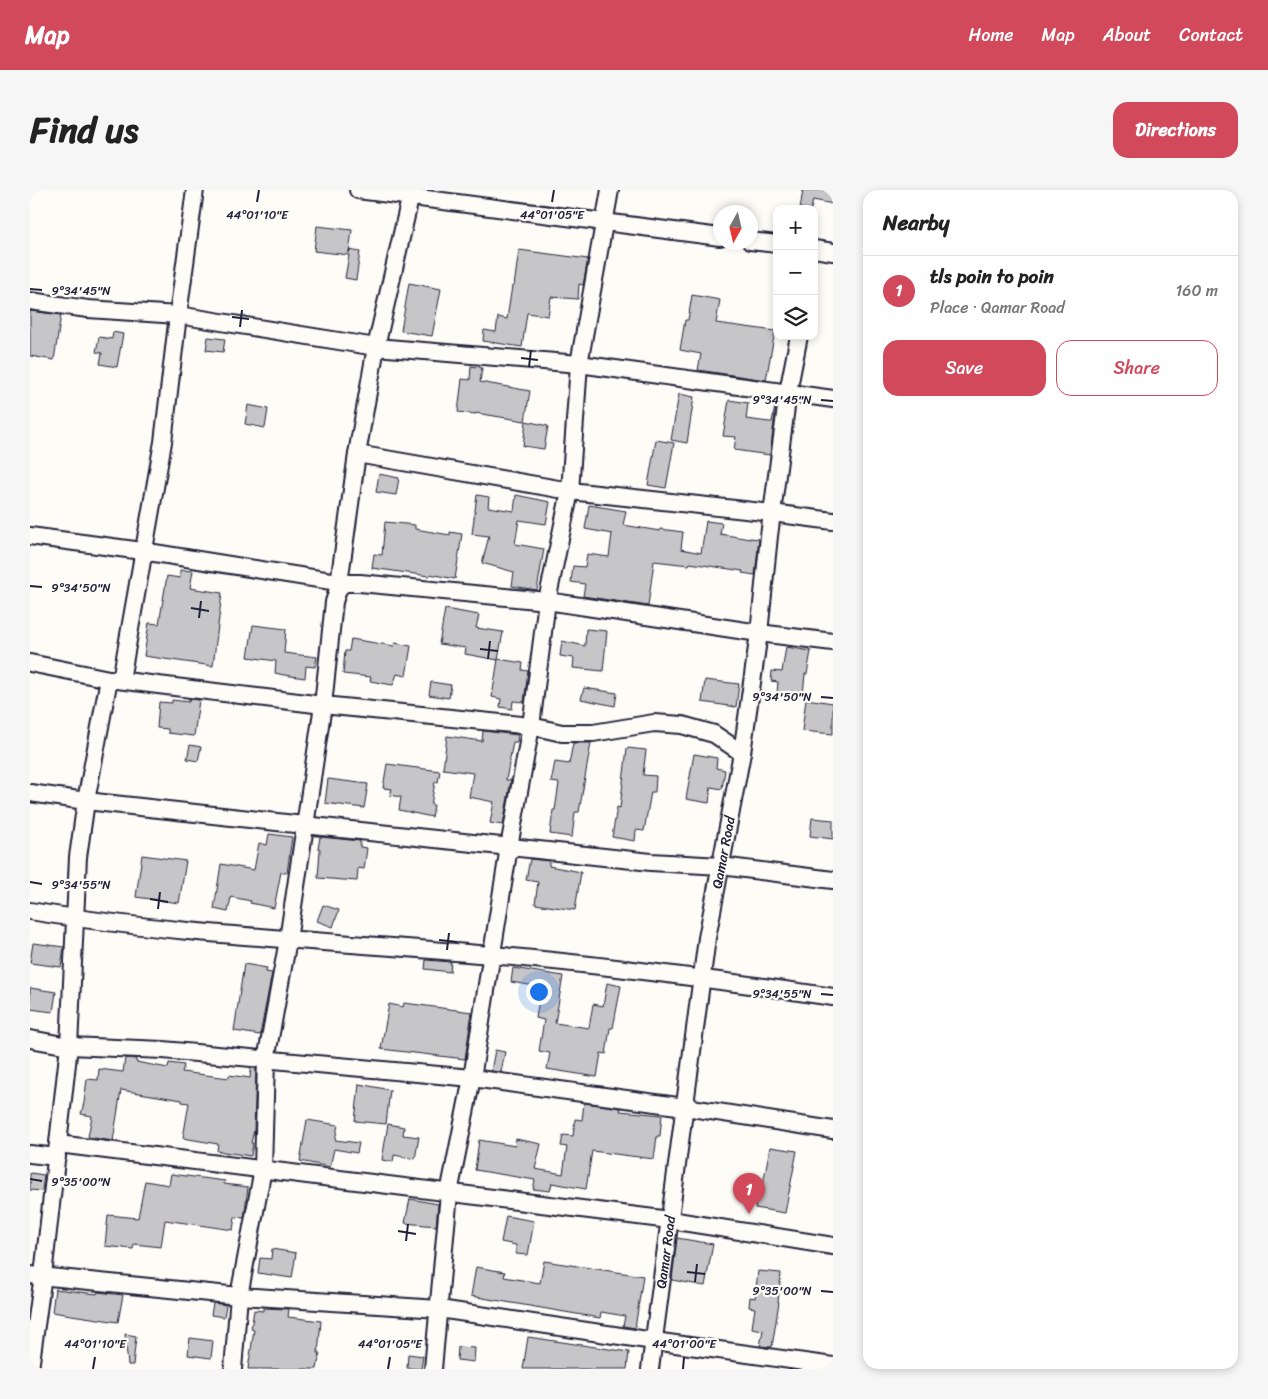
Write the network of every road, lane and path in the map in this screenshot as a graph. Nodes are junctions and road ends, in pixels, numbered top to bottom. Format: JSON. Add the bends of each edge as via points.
{"nodes":[{"id":1,"x":195,"y":190,"type":"edge"},
{"id":2,"x":358,"y":190,"type":"edge"},
{"id":3,"x":610,"y":190,"type":"edge"},
{"id":4,"x":412,"y":193,"type":"edge"},
{"id":5,"x":603,"y":222,"type":"junction"},
{"id":6,"x":713,"y":236,"type":"edge"},
{"id":7,"x":758,"y":242,"type":"edge"},
{"id":8,"x":773,"y":244,"type":"edge"},
{"id":9,"x":818,"y":250,"type":"edge"},
{"id":10,"x":833,"y":252,"type":"edge"},
{"id":11,"x":30,"y":301,"type":"edge"},
{"id":12,"x":178,"y":315,"type":"junction"},
{"id":13,"x":799,"y":340,"type":"edge"},
{"id":14,"x":376,"y":347,"type":"junction"},
{"id":15,"x":579,"y":364,"type":"junction"},
{"id":16,"x":788,"y":392,"type":"junction"},
{"id":17,"x":833,"y":399,"type":"edge"},
{"id":18,"x":357,"y":454,"type":"junction"},
{"id":19,"x":570,"y":490,"type":"junction"},
{"id":20,"x":772,"y":513,"type":"junction"},
{"id":21,"x":833,"y":521,"type":"edge"},
{"id":22,"x":30,"y":536,"type":"edge"},
{"id":23,"x":142,"y":551,"type":"junction"},
{"id":24,"x":341,"y":583,"type":"junction"},
{"id":25,"x":547,"y":601,"type":"junction"},
{"id":26,"x":759,"y":633,"type":"junction"},
{"id":27,"x":833,"y":642,"type":"edge"},
{"id":28,"x":30,"y":663,"type":"edge"},
{"id":29,"x":115,"y":679,"type":"junction"},
{"id":30,"x":323,"y":705,"type":"junction"},
{"id":31,"x":531,"y":726,"type":"junction"},
{"id":32,"x":742,"y":753,"type":"junction"},
{"id":33,"x":30,"y":793,"type":"edge"},
{"id":34,"x":86,"y":801,"type":"junction"},
{"id":35,"x":304,"y":825,"type":"junction"},
{"id":36,"x":509,"y":847,"type":"junction"},
{"id":37,"x":721,"y":866,"type":"junction"},
{"id":38,"x":833,"y":880,"type":"edge"},
{"id":39,"x":30,"y":911,"type":"edge"},
{"id":40,"x":74,"y":918,"type":"junction"},
{"id":41,"x":288,"y":940,"type":"junction"},
{"id":42,"x":491,"y":955,"type":"junction"},
{"id":43,"x":702,"y":978,"type":"junction"},
{"id":44,"x":833,"y":998,"type":"edge"},
{"id":45,"x":30,"y":1039,"type":"edge"},
{"id":46,"x":69,"y":1046,"type":"junction"},
{"id":47,"x":266,"y":1060,"type":"junction"},
{"id":48,"x":472,"y":1078,"type":"junction"},
{"id":49,"x":685,"y":1107,"type":"junction"},
{"id":50,"x":833,"y":1130,"type":"edge"},
{"id":51,"x":58,"y":1150,"type":"junction"},
{"id":52,"x":30,"y":1154,"type":"edge"},
{"id":53,"x":263,"y":1169,"type":"junction"},
{"id":54,"x":449,"y":1193,"type":"junction"},
{"id":55,"x":670,"y":1220,"type":"junction"},
{"id":56,"x":833,"y":1246,"type":"edge"},
{"id":57,"x":37,"y":1275,"type":"edge"},
{"id":58,"x":239,"y":1296,"type":"junction"},
{"id":59,"x":439,"y":1309,"type":"junction"},
{"id":60,"x":654,"y":1342,"type":"junction"},
{"id":61,"x":833,"y":1366,"type":"edge"},
{"id":62,"x":30,"y":1369,"type":"edge"},
{"id":63,"x":233,"y":1369,"type":"edge"},
{"id":64,"x":433,"y":1369,"type":"edge"},
{"id":65,"x":650,"y":1369,"type":"edge"}],
"edges":[{"from":1,"to":12,"type":"street"},
{"from":2,"to":4,"type":"street"},
{"from":3,"to":5,"type":"street"},
{"from":4,"to":5,"type":"street"},
{"from":4,"to":14,"type":"street"},
{"from":5,"to":6,"type":"street"},
{"from":5,"to":15,"type":"street"},
{"from":7,"to":8,"type":"street"},
{"from":9,"to":10,"type":"street"},
{"from":11,"to":12,"type":"street"},
{"from":12,"to":14,"type":"street"},
{"from":12,"to":23,"type":"street","via":[[163,442]]},
{"from":13,"to":16,"type":"street","name":"Qamar Road"},
{"from":14,"to":15,"type":"street"},
{"from":14,"to":18,"type":"street"},
{"from":15,"to":16,"type":"street"},
{"from":15,"to":19,"type":"street"},
{"from":16,"to":17,"type":"street"},
{"from":16,"to":20,"type":"street","name":"Qamar Road"},
{"from":18,"to":19,"type":"street"},
{"from":18,"to":24,"type":"street"},
{"from":19,"to":20,"type":"street"},
{"from":19,"to":25,"type":"street"},
{"from":20,"to":21,"type":"street"},
{"from":20,"to":26,"type":"street","name":"Qamar Road"},
{"from":22,"to":23,"type":"street"},
{"from":23,"to":24,"type":"street"},
{"from":23,"to":29,"type":"street"},
{"from":24,"to":25,"type":"street"},
{"from":24,"to":30,"type":"street","via":[[334,602]]},
{"from":25,"to":26,"type":"street"},
{"from":25,"to":31,"type":"street"},
{"from":26,"to":27,"type":"street"},
{"from":26,"to":32,"type":"street","name":"Qamar Road"},
{"from":28,"to":29,"type":"street"},
{"from":29,"to":30,"type":"street"},
{"from":29,"to":34,"type":"street"},
{"from":30,"to":31,"type":"street"},
{"from":30,"to":35,"type":"street"},
{"from":31,"to":32,"type":"street","via":[[562,733],[585,733],[654,723],[682,724],[714,734]]},
{"from":31,"to":36,"type":"street"},
{"from":32,"to":37,"type":"street","name":"Qamar Road"},
{"from":33,"to":34,"type":"street"},
{"from":34,"to":35,"type":"street"},
{"from":34,"to":40,"type":"street"},
{"from":35,"to":36,"type":"street"},
{"from":35,"to":41,"type":"street"},
{"from":36,"to":37,"type":"street"},
{"from":36,"to":42,"type":"street"},
{"from":37,"to":38,"type":"street"},
{"from":37,"to":43,"type":"street","name":"Qamar Road"},
{"from":39,"to":40,"type":"street"},
{"from":40,"to":41,"type":"street"},
{"from":40,"to":46,"type":"street"},
{"from":41,"to":42,"type":"street"},
{"from":41,"to":47,"type":"street"},
{"from":42,"to":43,"type":"street"},
{"from":42,"to":48,"type":"street"},
{"from":43,"to":44,"type":"street"},
{"from":43,"to":49,"type":"street","name":"Qamar Road"},
{"from":45,"to":46,"type":"street"},
{"from":46,"to":47,"type":"street","via":[[163,1050]]},
{"from":46,"to":51,"type":"street"},
{"from":47,"to":48,"type":"street"},
{"from":47,"to":53,"type":"street"},
{"from":48,"to":49,"type":"street"},
{"from":48,"to":54,"type":"street"},
{"from":49,"to":50,"type":"street"},
{"from":49,"to":55,"type":"street","name":"Qamar Road"},
{"from":51,"to":52,"type":"street"},
{"from":51,"to":53,"type":"street"},
{"from":51,"to":57,"type":"street"},
{"from":53,"to":54,"type":"street"},
{"from":53,"to":58,"type":"street"},
{"from":54,"to":55,"type":"street"},
{"from":54,"to":59,"type":"street"},
{"from":55,"to":56,"type":"street"},
{"from":55,"to":60,"type":"street","name":"Qamar Road"},
{"from":57,"to":58,"type":"street"},
{"from":57,"to":62,"type":"street"},
{"from":58,"to":59,"type":"street"},
{"from":58,"to":63,"type":"street"},
{"from":59,"to":60,"type":"street"},
{"from":59,"to":64,"type":"street"},
{"from":60,"to":61,"type":"street"},
{"from":60,"to":65,"type":"street","name":"Qamar Road"}]}
